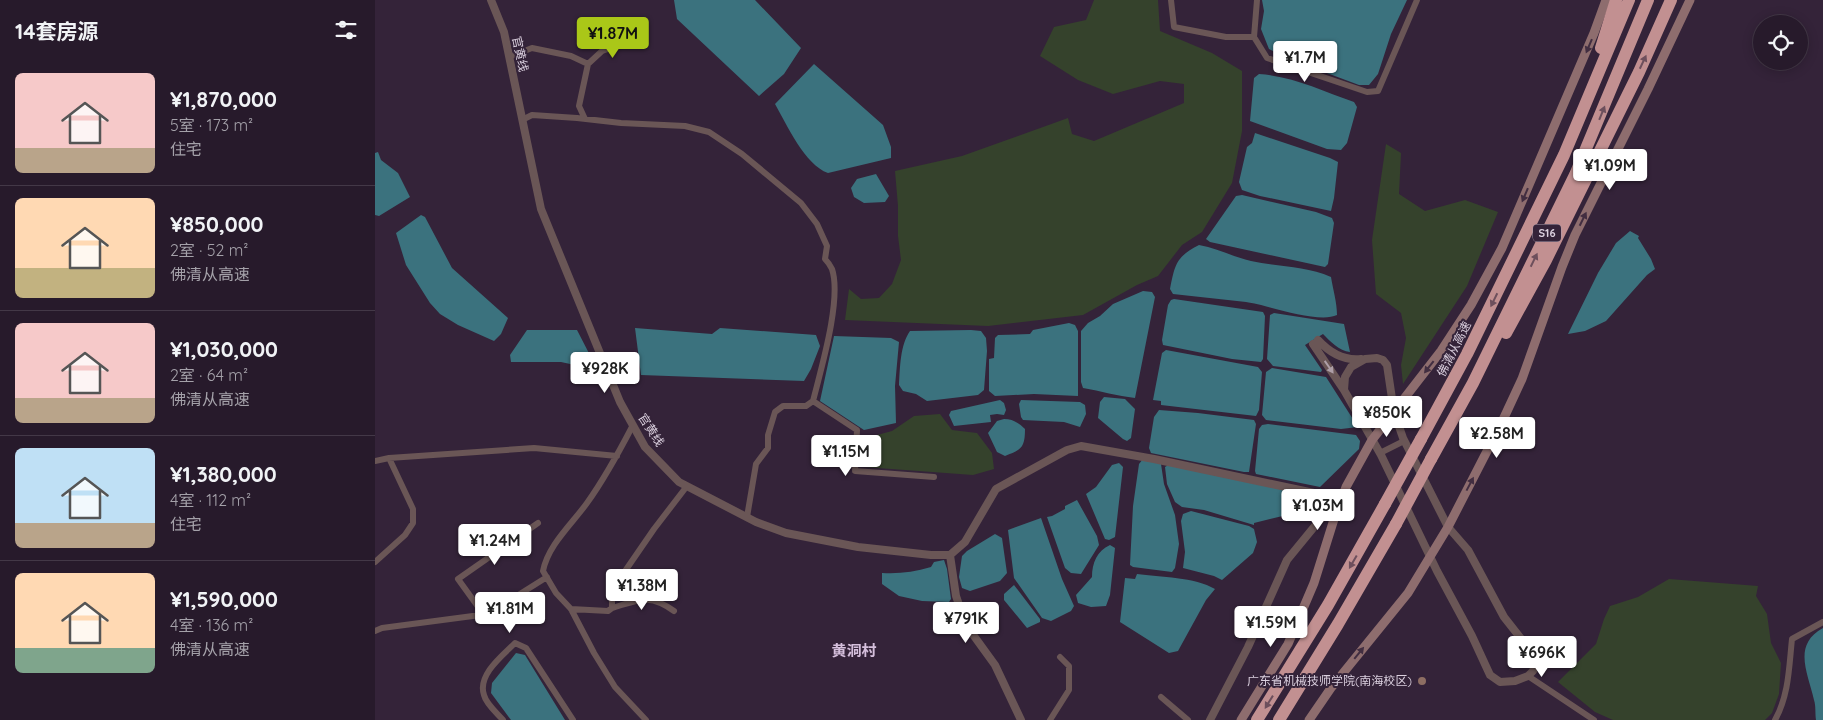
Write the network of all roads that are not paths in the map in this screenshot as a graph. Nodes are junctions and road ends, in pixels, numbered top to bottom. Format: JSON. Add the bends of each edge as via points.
{"nodes":[{"id":1,"x":491,"y":0,"type":"edge"},
{"id":2,"x":1171,"y":0,"type":"edge"},
{"id":3,"x":1257,"y":0,"type":"edge"},
{"id":4,"x":1417,"y":0,"type":"edge"},
{"id":5,"x":1606,"y":0,"type":"edge"},
{"id":6,"x":1616,"y":0,"type":"edge"},
{"id":7,"x":1629,"y":0,"type":"edge"},
{"id":8,"x":1648,"y":0,"type":"edge"},
{"id":9,"x":1671,"y":0,"type":"edge"},
{"id":10,"x":1690,"y":0,"type":"edge"},
{"id":11,"x":1254,"y":37,"type":"junction"},
{"id":12,"x":632,"y":41,"type":"dead end"},
{"id":13,"x":509,"y":57,"type":"junction"},
{"id":14,"x":588,"y":64,"type":"junction"},
{"id":15,"x":585,"y":119,"type":"junction"},
{"id":16,"x":522,"y":120,"type":"junction"},
{"id":17,"x":1571,"y":140,"type":"junction"},
{"id":18,"x":1365,"y":359,"type":"junction"},
{"id":19,"x":1473,"y":383,"type":"junction"},
{"id":20,"x":1344,"y":390,"type":"junction"},
{"id":21,"x":813,"y":401,"type":"junction"},
{"id":22,"x":1394,"y":412,"type":"junction"},
{"id":23,"x":633,"y":426,"type":"junction"},
{"id":24,"x":1372,"y":440,"type":"junction"},
{"id":25,"x":1404,"y":442,"type":"junction"},
{"id":26,"x":1380,"y":453,"type":"junction"},
{"id":27,"x":617,"y":456,"type":"junction"},
{"id":28,"x":389,"y":458,"type":"junction"},
{"id":29,"x":375,"y":461,"type":"edge"},
{"id":30,"x":934,"y":478,"type":"dead end"},
{"id":31,"x":687,"y":486,"type":"junction"},
{"id":32,"x":1346,"y":487,"type":"junction"},
{"id":33,"x":1336,"y":502,"type":"junction"},
{"id":34,"x":747,"y":517,"type":"junction"},
{"id":35,"x":538,"y":523,"type":"dead end"},
{"id":36,"x":1448,"y":527,"type":"junction"},
{"id":37,"x":950,"y":555,"type":"junction"},
{"id":38,"x":1430,"y":558,"type":"junction"},
{"id":39,"x":375,"y":562,"type":"edge"},
{"id":40,"x":547,"y":577,"type":"junction"},
{"id":41,"x":612,"y":608,"type":"junction"},
{"id":42,"x":571,"y":610,"type":"junction"},
{"id":43,"x":674,"y":610,"type":"dead end"},
{"id":44,"x":484,"y":615,"type":"junction"},
{"id":45,"x":1823,"y":622,"type":"edge"},
{"id":46,"x":375,"y":631,"type":"edge"},
{"id":47,"x":1060,"y":657,"type":"dead end"},
{"id":48,"x":1528,"y":676,"type":"junction"},
{"id":49,"x":1161,"y":697,"type":"dead end"},
{"id":50,"x":503,"y":720,"type":"edge"},
{"id":51,"x":573,"y":720,"type":"edge"},
{"id":52,"x":646,"y":720,"type":"edge"},
{"id":53,"x":1021,"y":720,"type":"edge"},
{"id":54,"x":1050,"y":720,"type":"edge"},
{"id":55,"x":1188,"y":720,"type":"edge"},
{"id":56,"x":1210,"y":720,"type":"edge"},
{"id":57,"x":1241,"y":720,"type":"edge"},
{"id":58,"x":1257,"y":720,"type":"edge"},
{"id":59,"x":1279,"y":720,"type":"edge"},
{"id":60,"x":1309,"y":720,"type":"edge"},
{"id":61,"x":1594,"y":720,"type":"edge"},
{"id":62,"x":1775,"y":720,"type":"edge"}],
"edges":[{"from":1,"to":13,"type":"street","name":"官黄线","via":[[504,32]]},
{"from":2,"to":11,"type":"street","via":[[1174,28],[1226,37]]},
{"from":3,"to":11,"type":"street"},
{"from":4,"to":11,"type":"street","via":[[1378,92],[1367,92],[1267,58]]},
{"from":5,"to":22,"type":"main road","one_way":true,"via":[[1502,248],[1441,351]]},
{"from":6,"to":17,"type":"highway","via":[[1578,110]]},
{"from":7,"to":17,"type":"highway","name":"佛清从高速","number":"S16"},
{"from":19,"to":8,"type":"highway","number":"S16","one_way":true,"via":[[1579,168]]},
{"from":19,"to":9,"type":"highway","one_way":true,"via":[[1515,318],[1546,260]]},
{"from":36,"to":10,"type":"main road","one_way":true,"via":[[1503,422],[1572,243]]},
{"from":12,"to":14,"type":"street","via":[[602,51]]},
{"from":13,"to":14,"type":"street","via":[[532,48],[571,56]]},
{"from":13,"to":16,"type":"street","name":"官黄线"},
{"from":14,"to":15,"type":"street","via":[[579,106]]},
{"from":15,"to":16,"type":"street","via":[[531,115]]},
{"from":15,"to":21,"type":"street","via":[[685,126],[709,132],[743,154],[801,202],[821,231],[827,246],[825,259],[831,267],[834,282],[832,319]]},
{"from":16,"to":23,"type":"street","name":"官黄线","via":[[541,209]]},
{"from":17,"to":58,"type":"highway","name":"佛清从高速","number":"S16","one_way":true,"bridge":true,"via":[[1467,354],[1421,439],[1328,605]]},
{"from":18,"to":20,"type":"street","via":[[1348,371]]},
{"from":18,"to":20,"type":"street","one_way":true,"via":[[1337,355],[1316,342]]},
{"from":18,"to":22,"type":"street","via":[[1377,358],[1387,365]]},
{"from":19,"to":59,"type":"highway","number":"S16","bridge":true,"via":[[1396,524]]},
{"from":20,"to":24,"type":"street"},
{"from":21,"to":30,"type":"street","via":[[857,430],[855,471]]},
{"from":21,"to":34,"type":"street","via":[[806,406],[783,406],[775,412],[768,448],[756,464]]},
{"from":22,"to":24,"type":"main road"},
{"from":22,"to":25,"type":"street"},
{"from":23,"to":27,"type":"street"},
{"from":23,"to":31,"type":"street","name":"官黄线","via":[[645,447],[679,482]]},
{"from":24,"to":26,"type":"street"},
{"from":24,"to":32,"type":"main road"},
{"from":25,"to":26,"type":"street"},
{"from":25,"to":36,"type":"street"},
{"from":26,"to":38,"type":"street"},
{"from":27,"to":28,"type":"street","via":[[534,448]]},
{"from":27,"to":40,"type":"street","via":[[588,502],[546,557],[543,571]]},
{"from":28,"to":29,"type":"street"},
{"from":28,"to":39,"type":"street","via":[[413,509],[413,523],[405,535]]},
{"from":31,"to":34,"type":"street","name":"官黄线"},
{"from":31,"to":41,"type":"street","via":[[612,590]]},
{"from":32,"to":33,"type":"street"},
{"from":32,"to":57,"type":"main road","via":[[1314,583],[1287,644]]},
{"from":33,"to":37,"type":"street","via":[[1314,493],[1081,446],[1067,450],[996,489],[965,542]]},
{"from":33,"to":56,"type":"street","via":[[1287,560],[1248,648]]},
{"from":34,"to":37,"type":"street","name":"官黄线","via":[[787,532],[858,547]]},
{"from":35,"to":44,"type":"street","via":[[458,579]]},
{"from":36,"to":38,"type":"main road"},
{"from":36,"to":48,"type":"street","via":[[1468,550],[1505,617],[1534,655],[1536,663]]},
{"from":37,"to":53,"type":"street","via":[[956,596],[966,625],[995,665]]},
{"from":38,"to":48,"type":"street","via":[[1490,675],[1500,682]]},
{"from":60,"to":38,"type":"main road","one_way":true,"via":[[1408,593]]},
{"from":40,"to":42,"type":"street"},
{"from":40,"to":44,"type":"street"},
{"from":41,"to":42,"type":"street","via":[[608,611]]},
{"from":41,"to":43,"type":"street","via":[[649,599]]},
{"from":42,"to":52,"type":"street","via":[[615,687]]},
{"from":44,"to":46,"type":"street"},
{"from":45,"to":62,"type":"street","via":[[1792,639],[1787,688]]},
{"from":47,"to":54,"type":"street","via":[[1069,666],[1069,690]]},
{"from":48,"to":61,"type":"street"},
{"from":49,"to":55,"type":"street"},
{"from":50,"to":51,"type":"street","via":[[484,696],[482,685],[499,659],[515,643],[526,648]]}]}
